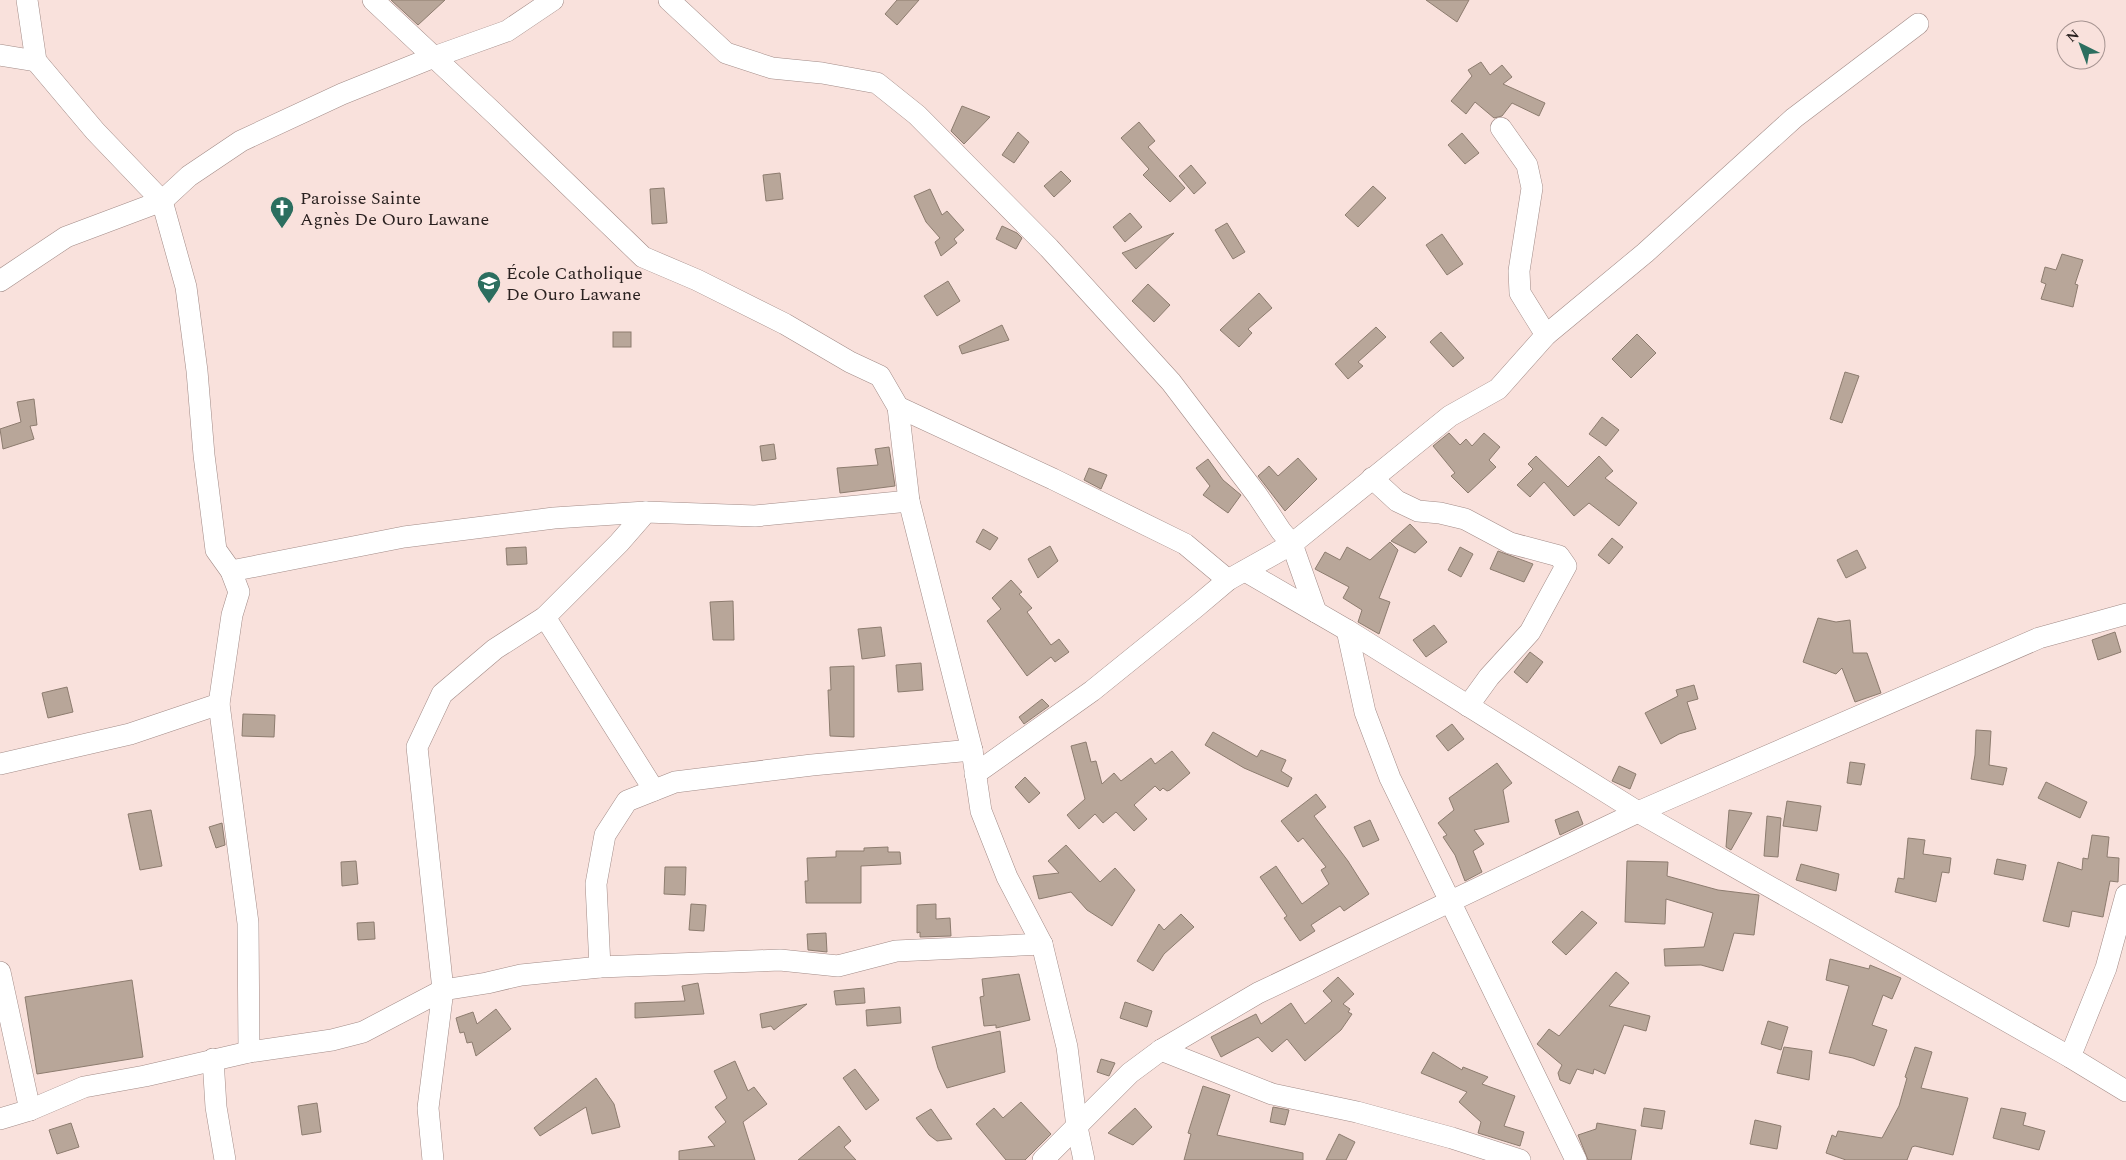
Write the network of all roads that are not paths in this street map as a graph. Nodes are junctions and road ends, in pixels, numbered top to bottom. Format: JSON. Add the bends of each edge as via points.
{"nodes":[{"id":1,"x":27,"y":0,"type":"edge"},
{"id":2,"x":373,"y":0,"type":"edge"},
{"id":3,"x":553,"y":0,"type":"edge"},
{"id":4,"x":669,"y":0,"type":"edge"},
{"id":5,"x":1918,"y":24,"type":"dead end"},
{"id":6,"x":0,"y":55,"type":"edge"},
{"id":7,"x":434,"y":57,"type":"junction"},
{"id":8,"x":36,"y":61,"type":"junction"},
{"id":9,"x":1501,"y":128,"type":"dead end"},
{"id":10,"x":162,"y":201,"type":"junction"},
{"id":11,"x":0,"y":280,"type":"edge"},
{"id":12,"x":1546,"y":335,"type":"junction"},
{"id":13,"x":898,"y":407,"type":"junction"},
{"id":14,"x":1372,"y":478,"type":"junction"},
{"id":15,"x":909,"y":501,"type":"junction"},
{"id":16,"x":646,"y":512,"type":"junction"},
{"id":17,"x":1292,"y":544,"type":"junction"},
{"id":18,"x":230,"y":571,"type":"junction"},
{"id":19,"x":1236,"y":575,"type":"junction"},
{"id":20,"x":1316,"y":612,"type":"junction"},
{"id":21,"x":2126,"y":614,"type":"edge"},
{"id":22,"x":545,"y":617,"type":"junction"},
{"id":23,"x":1347,"y":630,"type":"junction"},
{"id":24,"x":219,"y":704,"type":"junction"},
{"id":25,"x":1468,"y":706,"type":"junction"},
{"id":26,"x":972,"y":750,"type":"junction"},
{"id":27,"x":0,"y":764,"type":"edge"},
{"id":28,"x":975,"y":774,"type":"junction"},
{"id":29,"x":654,"y":790,"type":"junction"},
{"id":30,"x":1638,"y":812,"type":"junction"},
{"id":31,"x":2126,"y":895,"type":"edge"},
{"id":32,"x":1450,"y":902,"type":"junction"},
{"id":33,"x":1042,"y":944,"type":"junction"},
{"id":34,"x":600,"y":966,"type":"junction"},
{"id":35,"x":0,"y":972,"type":"edge"},
{"id":36,"x":443,"y":990,"type":"junction"},
{"id":37,"x":1162,"y":1050,"type":"junction"},
{"id":38,"x":249,"y":1052,"type":"junction"},
{"id":39,"x":2070,"y":1057,"type":"junction"},
{"id":40,"x":213,"y":1059,"type":"junction"},
{"id":41,"x":2126,"y":1091,"type":"edge"},
{"id":42,"x":30,"y":1110,"type":"junction"},
{"id":43,"x":0,"y":1119,"type":"edge"},
{"id":44,"x":1077,"y":1127,"type":"junction"},
{"id":45,"x":225,"y":1160,"type":"edge"},
{"id":46,"x":433,"y":1160,"type":"edge"},
{"id":47,"x":1043,"y":1160,"type":"edge"},
{"id":48,"x":1084,"y":1160,"type":"edge"},
{"id":49,"x":1520,"y":1160,"type":"edge"},
{"id":50,"x":1576,"y":1160,"type":"edge"}],
"edges":[{"from":1,"to":8,"type":"street"},
{"from":2,"to":7,"type":"street"},
{"from":3,"to":7,"type":"street","via":[[507,31]]},
{"from":4,"to":17,"type":"street","via":[[726,54],[772,68],[822,73],[877,84],[917,115],[1049,248],[1171,382]]},
{"from":5,"to":12,"type":"street","via":[[1794,118],[1645,253]]},
{"from":6,"to":8,"type":"street"},
{"from":7,"to":10,"type":"street","via":[[342,94],[241,141],[189,176]]},
{"from":7,"to":13,"type":"street","via":[[643,257],[785,324],[880,376]]},
{"from":8,"to":10,"type":"street","via":[[95,131]]},
{"from":9,"to":12,"type":"street","via":[[1527,165],[1532,188],[1519,271],[1520,293]]},
{"from":10,"to":11,"type":"street","via":[[66,236]]},
{"from":10,"to":18,"type":"street","via":[[186,287],[216,550]]},
{"from":12,"to":14,"type":"street","via":[[1498,388],[1450,416]]},
{"from":13,"to":15,"type":"street"},
{"from":13,"to":19,"type":"street","via":[[1053,478],[1185,544]]},
{"from":14,"to":17,"type":"street"},
{"from":14,"to":25,"type":"street","via":[[1397,501],[1418,511],[1465,519],[1510,543],[1559,556],[1566,566],[1530,632],[1489,677]]},
{"from":15,"to":16,"type":"street","via":[[755,516]]},
{"from":15,"to":26,"type":"street"},
{"from":16,"to":18,"type":"street","via":[[554,518],[404,537]]},
{"from":16,"to":22,"type":"street"},
{"from":17,"to":19,"type":"street"},
{"from":17,"to":20,"type":"street"},
{"from":18,"to":24,"type":"street","via":[[239,592],[232,615]]},
{"from":19,"to":20,"type":"street"},
{"from":19,"to":28,"type":"street","via":[[1092,691]]},
{"from":20,"to":23,"type":"street"},
{"from":21,"to":30,"type":"street","via":[[2039,638]]},
{"from":22,"to":29,"type":"street"},
{"from":22,"to":36,"type":"street","via":[[496,649],[442,694],[417,747]]},
{"from":23,"to":25,"type":"street"},
{"from":23,"to":32,"type":"street","via":[[1365,712],[1390,778]]},
{"from":24,"to":27,"type":"street","via":[[130,734]]},
{"from":24,"to":38,"type":"street","via":[[248,923]]},
{"from":25,"to":30,"type":"street"},
{"from":26,"to":28,"type":"street"},
{"from":26,"to":29,"type":"street","via":[[685,780]]},
{"from":28,"to":33,"type":"street","via":[[981,811],[1007,877]]},
{"from":29,"to":34,"type":"street","via":[[626,801],[605,835],[596,884]]},
{"from":30,"to":32,"type":"street"},
{"from":30,"to":39,"type":"street"},
{"from":31,"to":39,"type":"street","via":[[2106,968]]},
{"from":32,"to":37,"type":"street","via":[[1258,993]]},
{"from":32,"to":50,"type":"street"},
{"from":33,"to":34,"type":"street","via":[[896,951],[838,966],[780,960]]},
{"from":33,"to":44,"type":"street","via":[[1067,1047]]},
{"from":34,"to":36,"type":"street","via":[[521,975]]},
{"from":35,"to":42,"type":"street"},
{"from":36,"to":38,"type":"street","via":[[363,1032],[332,1040]]},
{"from":36,"to":46,"type":"street","via":[[428,1108]]},
{"from":37,"to":44,"type":"street","via":[[1130,1072]]},
{"from":37,"to":49,"type":"street","via":[[1272,1094],[1356,1112]]},
{"from":38,"to":40,"type":"street"},
{"from":39,"to":41,"type":"street"},
{"from":40,"to":42,"type":"street","via":[[84,1087]]},
{"from":40,"to":45,"type":"street","via":[[216,1107]]},
{"from":42,"to":43,"type":"street"},
{"from":44,"to":47,"type":"street"},
{"from":44,"to":48,"type":"street"}]}
